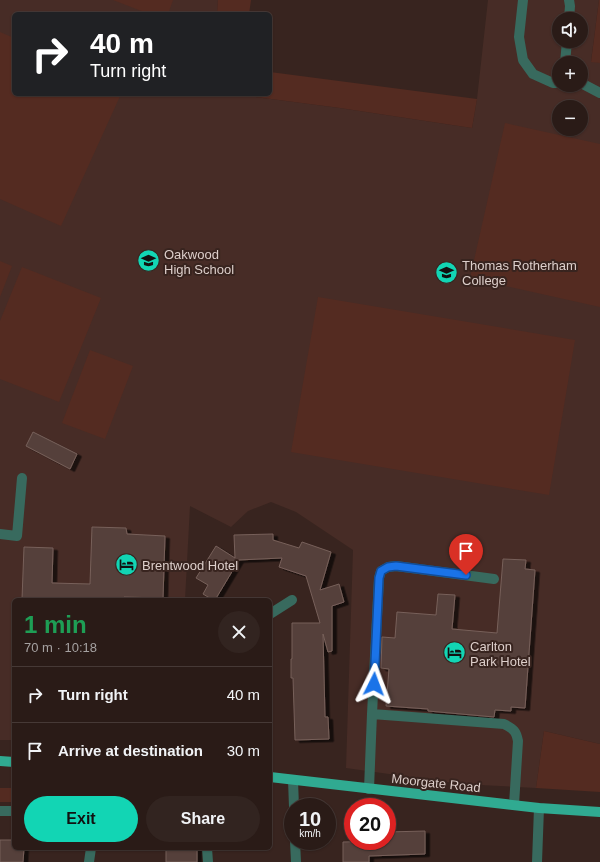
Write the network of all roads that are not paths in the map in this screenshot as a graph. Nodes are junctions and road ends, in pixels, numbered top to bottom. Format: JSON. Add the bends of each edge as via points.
{"nodes":[{"id":1,"x":523,"y":0,"type":"edge"},
{"id":2,"x":569,"y":0,"type":"edge"},
{"id":3,"x":570,"y":12,"type":"edge"},
{"id":4,"x":552,"y":82,"type":"edge"},
{"id":5,"x":588,"y":87,"type":"edge"},
{"id":6,"x":600,"y":93,"type":"edge"},
{"id":7,"x":22,"y":478,"type":"dead end"},
{"id":8,"x":0,"y":534,"type":"edge"},
{"id":9,"x":494,"y":579,"type":"dead end"},
{"id":10,"x":292,"y":600,"type":"dead end"},
{"id":11,"x":272,"y":613,"type":"edge"},
{"id":12,"x":372,"y":714,"type":"junction"},
{"id":13,"x":0,"y":761,"type":"edge"},
{"id":14,"x":12,"y":762,"type":"edge"},
{"id":15,"x":272,"y":777,"type":"edge"},
{"id":16,"x":293,"y":780,"type":"junction"},
{"id":17,"x":370,"y":789,"type":"junction"},
{"id":18,"x":294,"y":798,"type":"edge"},
{"id":19,"x":514,"y":805,"type":"junction"},
{"id":20,"x":539,"y":808,"type":"junction"},
{"id":21,"x":0,"y":811,"type":"edge"},
{"id":22,"x":12,"y":811,"type":"edge"},
{"id":23,"x":600,"y":812,"type":"edge"},
{"id":24,"x":91,"y":850,"type":"edge"},
{"id":25,"x":206,"y":850,"type":"edge"},
{"id":26,"x":295,"y":850,"type":"edge"},
{"id":27,"x":89,"y":862,"type":"edge"},
{"id":28,"x":208,"y":862,"type":"edge"},
{"id":29,"x":296,"y":862,"type":"edge"},
{"id":30,"x":537,"y":862,"type":"edge"}],
"edges":[{"from":1,"to":4,"type":"street","via":[[520,37],[523,60],[533,74]]},
{"from":2,"to":3,"type":"street"},
{"from":5,"to":6,"type":"street"},
{"from":7,"to":8,"type":"street","via":[[17,536]]},
{"from":9,"to":12,"type":"street","via":[[396,566],[381,571]]},
{"from":10,"to":11,"type":"street"},
{"from":12,"to":17,"type":"street"},
{"from":12,"to":19,"type":"street","via":[[504,724],[512,728],[518,741]]},
{"from":13,"to":14,"type":"main road"},
{"from":15,"to":16,"type":"main road","name":"Moorgate Road"},
{"from":16,"to":17,"type":"main road","name":"Moorgate Road"},
{"from":16,"to":18,"type":"street"},
{"from":17,"to":19,"type":"main road","name":"Moorgate Road"},
{"from":19,"to":20,"type":"main road","name":"Moorgate Road"},
{"from":20,"to":23,"type":"main road","name":"Moorgate Road"},
{"from":20,"to":30,"type":"street"},
{"from":21,"to":22,"type":"street"},
{"from":24,"to":27,"type":"street"},
{"from":25,"to":28,"type":"street"},
{"from":26,"to":29,"type":"street"}]}
